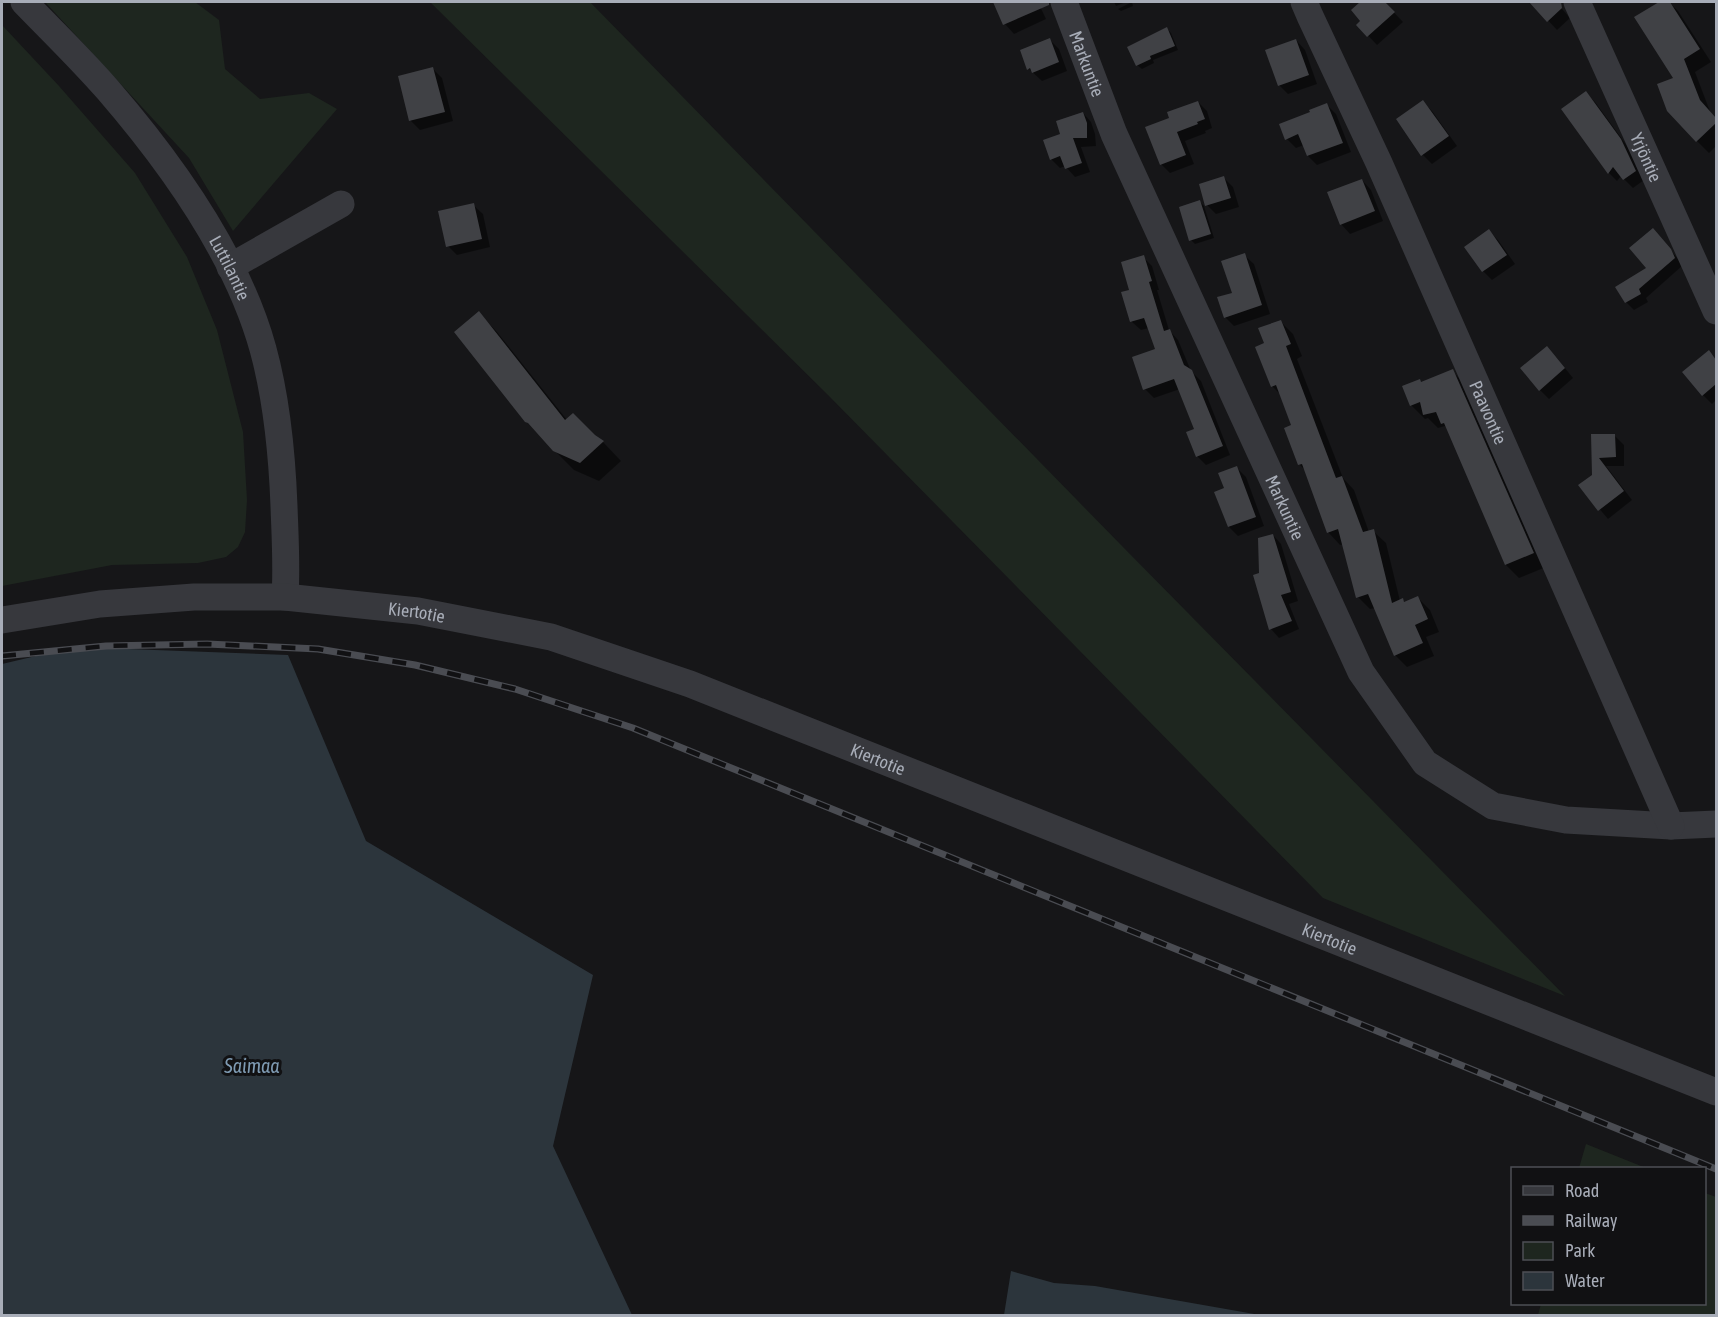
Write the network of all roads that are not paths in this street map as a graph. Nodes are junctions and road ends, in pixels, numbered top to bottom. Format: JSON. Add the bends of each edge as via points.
{"nodes":[{"id":1,"x":24,"y":2,"type":"edge"},
{"id":2,"x":1064,"y":2,"type":"edge"},
{"id":3,"x":1304,"y":2,"type":"edge"},
{"id":4,"x":1577,"y":2,"type":"edge"},
{"id":5,"x":340,"y":204,"type":"dead end"},
{"id":6,"x":230,"y":267,"type":"junction"},
{"id":7,"x":1716,"y":311,"type":"edge"},
{"id":8,"x":285,"y":597,"type":"junction"},
{"id":9,"x":2,"y":620,"type":"edge"},
{"id":10,"x":1716,"y":824,"type":"edge"},
{"id":11,"x":1671,"y":826,"type":"junction"},
{"id":12,"x":1716,"y":1092,"type":"edge"}],
"edges":[{"from":1,"to":6,"type":"street","name":"Luttilantie","via":[[108,90],[169,166]]},
{"from":2,"to":11,"type":"street","name":"Markuntie","via":[[1114,134],[1361,672],[1425,763],[1493,806],[1566,820]]},
{"from":3,"to":11,"type":"street","name":"Paavontie","via":[[1379,163]]},
{"from":4,"to":7,"type":"street","name":"Yrjöntie"},
{"from":5,"to":6,"type":"street"},
{"from":6,"to":8,"type":"street","name":"Luttilantie","via":[[255,326],[273,389],[283,473]]},
{"from":8,"to":9,"type":"street","name":"Kiertotie","via":[[194,597],[100,604]]},
{"from":8,"to":12,"type":"street","name":"Kiertotie","via":[[418,611],[551,637],[690,684]]},
{"from":10,"to":11,"type":"street","name":"Markuntie"}]}
